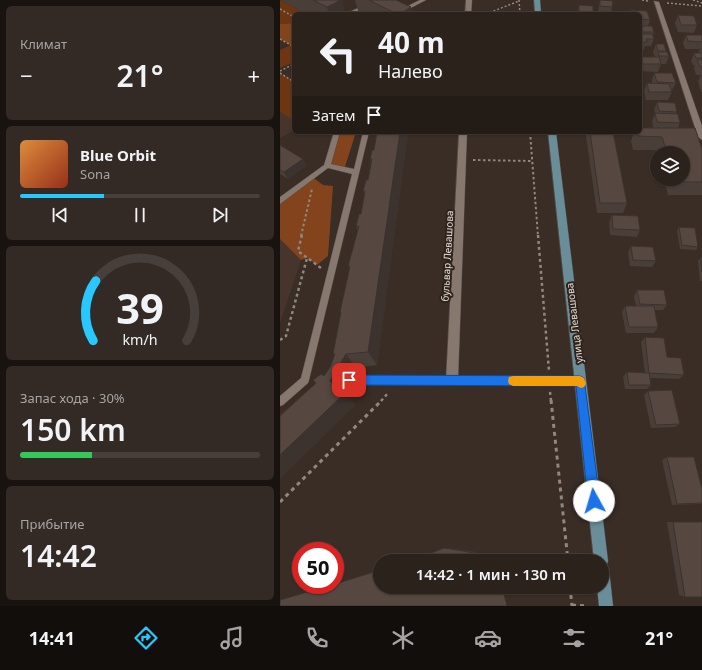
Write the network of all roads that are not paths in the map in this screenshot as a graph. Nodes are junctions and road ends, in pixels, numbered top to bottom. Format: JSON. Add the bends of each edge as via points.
{"nodes":[{"id":1,"x":411,"y":0,"type":"edge"},
{"id":2,"x":424,"y":0,"type":"edge"},
{"id":3,"x":469,"y":0,"type":"edge"},
{"id":4,"x":537,"y":0,"type":"edge"},
{"id":5,"x":375,"y":2,"type":"edge"},
{"id":6,"x":656,"y":2,"type":"road end"},
{"id":7,"x":417,"y":3,"type":"junction"},
{"id":8,"x":389,"y":10,"type":"edge"},
{"id":9,"x":352,"y":12,"type":"edge"},
{"id":10,"x":393,"y":12,"type":"edge"},
{"id":11,"x":401,"y":12,"type":"edge"},
{"id":12,"x":468,"y":12,"type":"edge"},
{"id":13,"x":538,"y":12,"type":"edge"},
{"id":14,"x":336,"y":134,"type":"edge"},
{"id":15,"x":366,"y":134,"type":"edge"},
{"id":16,"x":463,"y":134,"type":"edge"},
{"id":17,"x":552,"y":134,"type":"edge"},
{"id":18,"x":702,"y":137,"type":"edge"},
{"id":19,"x":327,"y":166,"type":"junction"},
{"id":20,"x":356,"y":172,"type":"junction"},
{"id":21,"x":280,"y":201,"type":"edge"},
{"id":22,"x":349,"y":380,"type":"dead end"},
{"id":23,"x":452,"y":380,"type":"junction"},
{"id":24,"x":580,"y":381,"type":"junction"},
{"id":25,"x":280,"y":402,"type":"edge"},
{"id":26,"x":600,"y":554,"type":"edge"},
{"id":27,"x":605,"y":594,"type":"edge"},
{"id":28,"x":606,"y":606,"type":"edge"}],
"edges":[{"from":1,"to":7,"type":"lane"},
{"from":2,"to":7,"type":"lane"},
{"from":3,"to":12,"type":"street"},
{"from":4,"to":13,"type":"main road"},
{"from":5,"to":9,"type":"lane"},
{"from":6,"to":18,"type":"street"},
{"from":7,"to":11,"type":"lane"},
{"from":8,"to":10,"type":"lane"},
{"from":14,"to":19,"type":"lane"},
{"from":15,"to":20,"type":"lane"},
{"from":16,"to":23,"type":"street","name":"бульвар Левашова"},
{"from":17,"to":24,"type":"main road","name":"улица Левашова"},
{"from":19,"to":20,"type":"lane"},
{"from":19,"to":21,"type":"lane"},
{"from":20,"to":25,"type":"lane","via":[[309,380]]},
{"from":22,"to":23,"type":"lane"},
{"from":23,"to":24,"type":"lane"},
{"from":24,"to":26,"type":"main road","name":"улица Левашова"},
{"from":27,"to":28,"type":"main road"}]}
